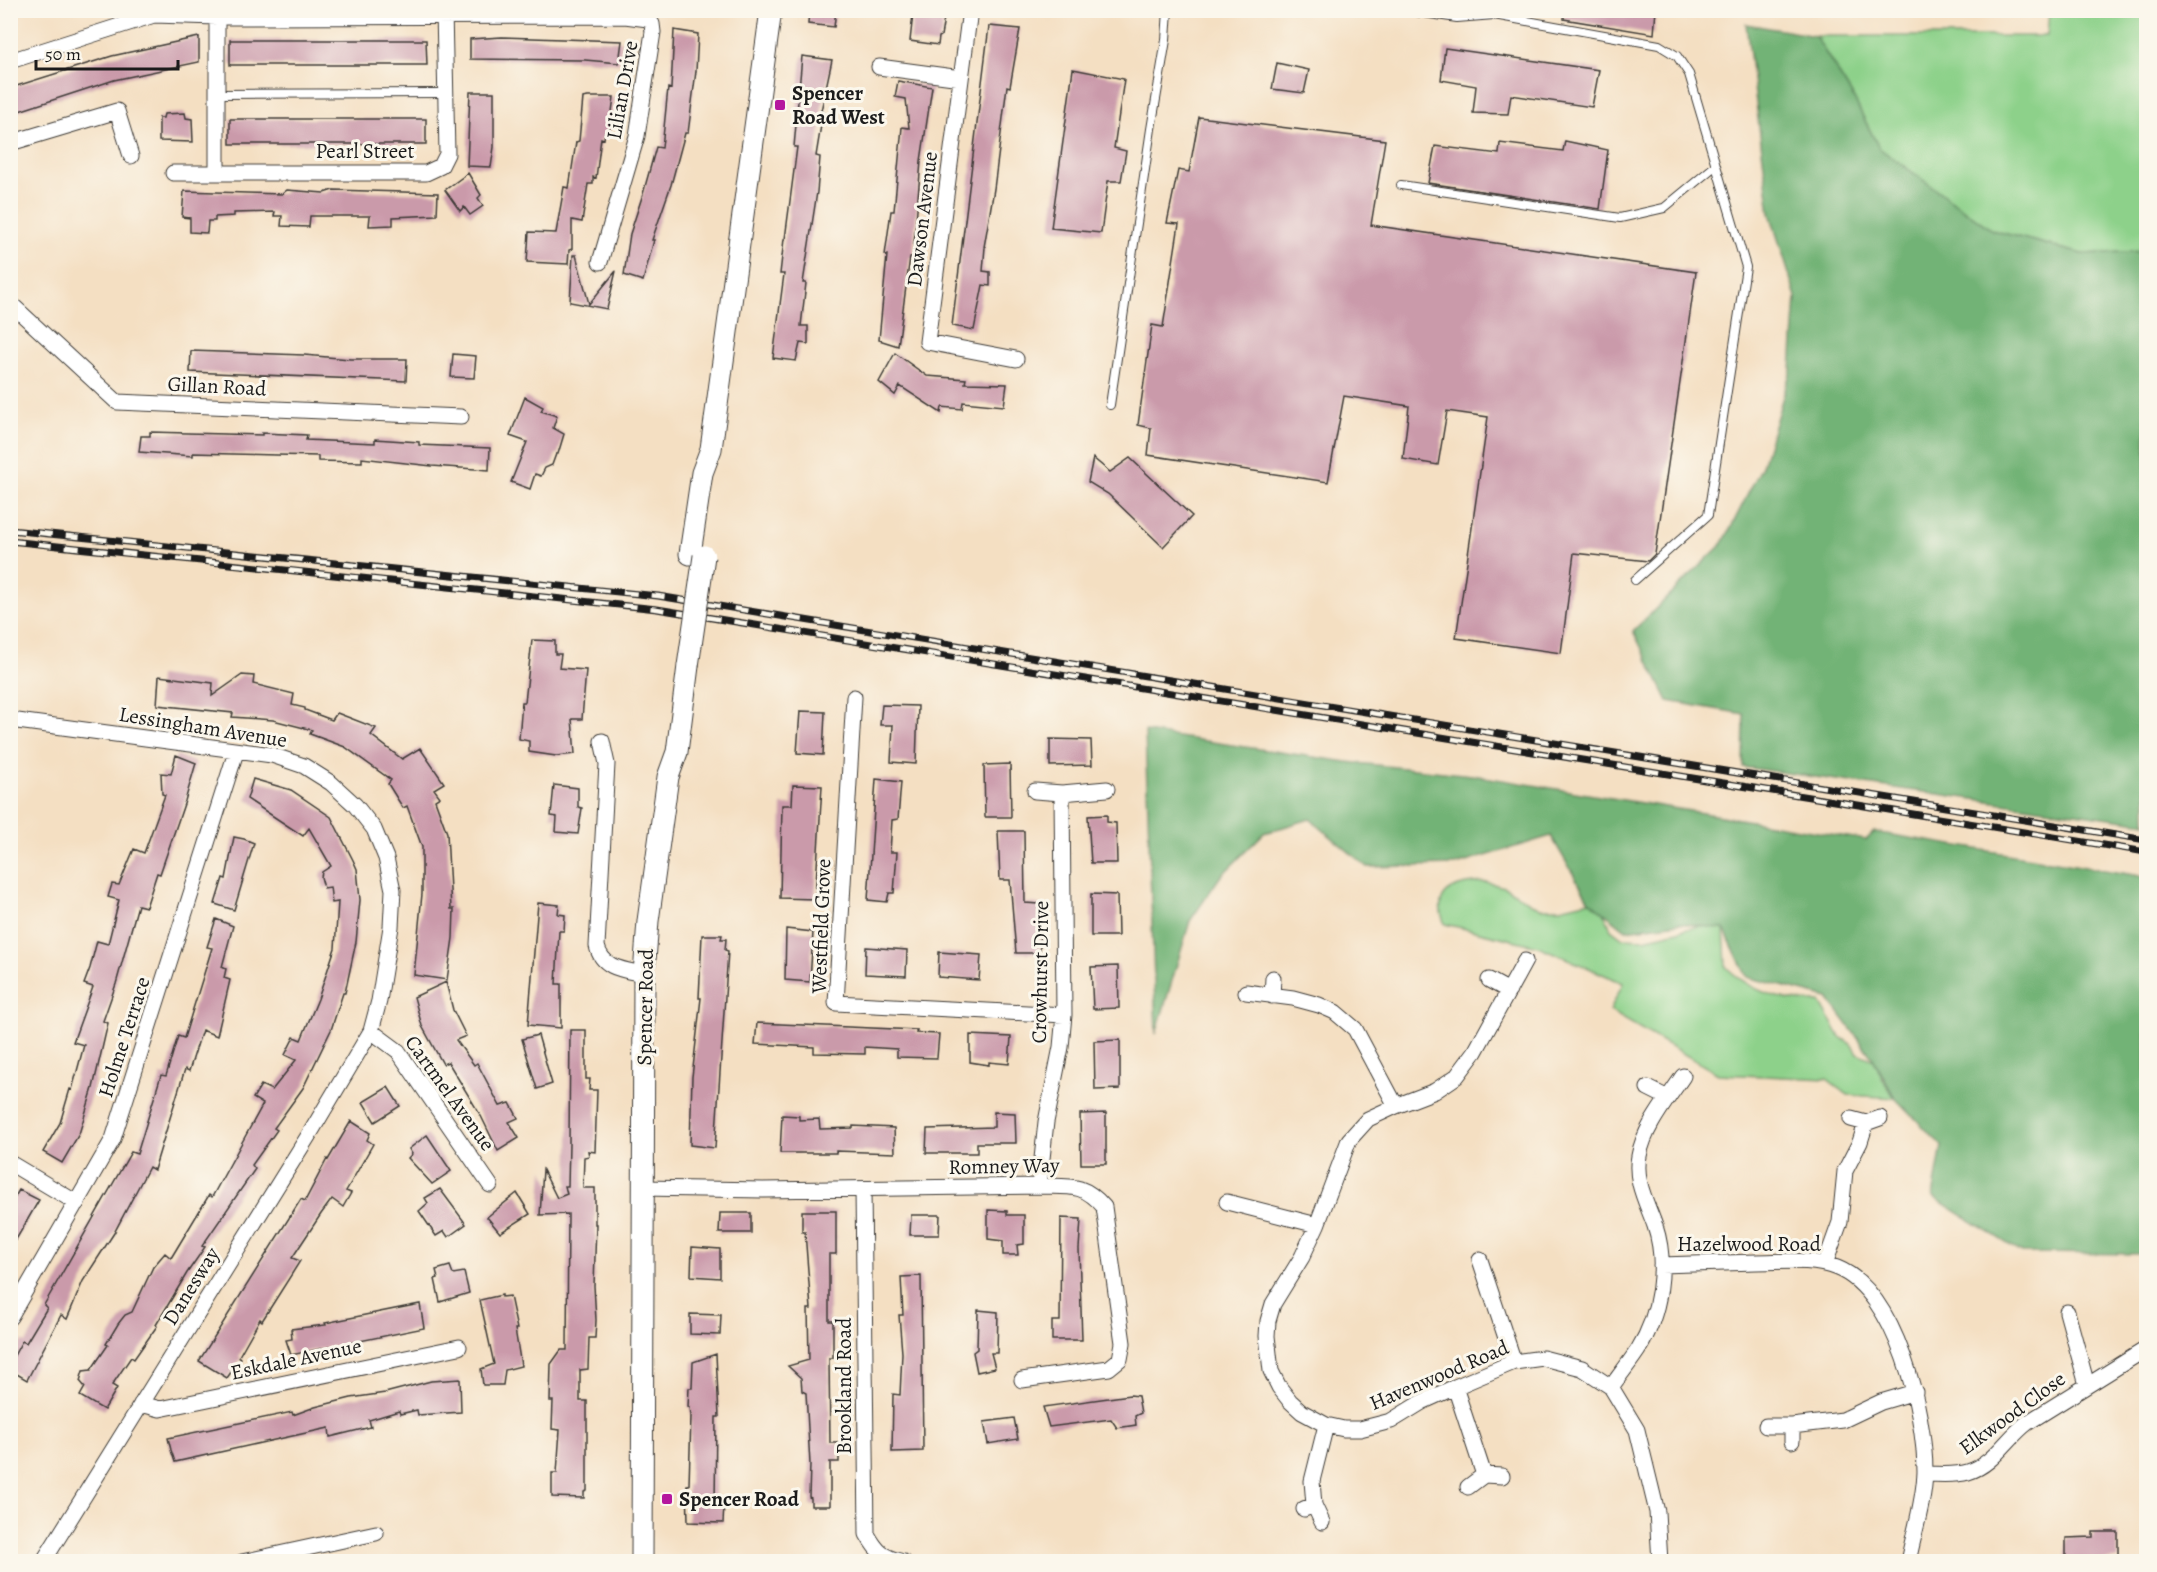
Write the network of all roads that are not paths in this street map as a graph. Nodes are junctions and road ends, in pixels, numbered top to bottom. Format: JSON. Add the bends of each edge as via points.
{"nodes":[{"id":1,"x":771,"y":10,"type":"edge"},
{"id":2,"x":970,"y":10,"type":"edge"},
{"id":3,"x":1168,"y":10,"type":"edge"},
{"id":4,"x":1403,"y":10,"type":"edge"},
{"id":5,"x":154,"y":13,"type":"edge"},
{"id":6,"x":444,"y":13,"type":"edge"},
{"id":7,"x":1494,"y":13,"type":"edge"},
{"id":8,"x":217,"y":17,"type":"junction"},
{"id":9,"x":10,"y":61,"type":"edge"},
{"id":10,"x":879,"y":67,"type":"dead end"},
{"id":11,"x":961,"y":78,"type":"junction"},
{"id":12,"x":445,"y":93,"type":"junction"},
{"id":13,"x":218,"y":94,"type":"junction"},
{"id":14,"x":10,"y":143,"type":"edge"},
{"id":15,"x":131,"y":156,"type":"dead end"},
{"id":16,"x":1715,"y":166,"type":"junction"},
{"id":17,"x":217,"y":172,"type":"junction"},
{"id":18,"x":173,"y":173,"type":"dead end"},
{"id":19,"x":1401,"y":185,"type":"dead end"},
{"id":20,"x":600,"y":262,"type":"dead end"},
{"id":21,"x":10,"y":303,"type":"edge"},
{"id":22,"x":1016,"y":359,"type":"dead end"},
{"id":23,"x":1110,"y":405,"type":"dead end"},
{"id":24,"x":461,"y":417,"type":"dead end"},
{"id":25,"x":1635,"y":580,"type":"dead end"},
{"id":26,"x":854,"y":698,"type":"dead end"},
{"id":27,"x":11,"y":721,"type":"edge"},
{"id":28,"x":602,"y":741,"type":"dead end"},
{"id":29,"x":236,"y":752,"type":"junction"},
{"id":30,"x":1107,"y":789,"type":"dead end"},
{"id":31,"x":1035,"y":791,"type":"dead end"},
{"id":32,"x":1062,"y":793,"type":"junction"},
{"id":33,"x":1525,"y":961,"type":"dead end"},
{"id":34,"x":644,"y":974,"type":"junction"},
{"id":35,"x":1273,"y":978,"type":"dead end"},
{"id":36,"x":1489,"y":980,"type":"dead end"},
{"id":37,"x":1509,"y":991,"type":"junction"},
{"id":38,"x":1246,"y":992,"type":"dead end"},
{"id":39,"x":1272,"y":996,"type":"junction"},
{"id":40,"x":1064,"y":1015,"type":"junction"},
{"id":41,"x":371,"y":1031,"type":"junction"},
{"id":42,"x":1683,"y":1076,"type":"dead end"},
{"id":43,"x":1648,"y":1088,"type":"dead end"},
{"id":44,"x":1668,"y":1098,"type":"junction"},
{"id":45,"x":1396,"y":1106,"type":"junction"},
{"id":46,"x":1866,"y":1120,"type":"dead end"},
{"id":47,"x":10,"y":1163,"type":"edge"},
{"id":48,"x":490,"y":1185,"type":"dead end"},
{"id":49,"x":1039,"y":1186,"type":"junction"},
{"id":50,"x":642,"y":1188,"type":"junction"},
{"id":51,"x":863,"y":1189,"type":"junction"},
{"id":52,"x":1227,"y":1202,"type":"dead end"},
{"id":53,"x":77,"y":1203,"type":"junction"},
{"id":54,"x":1317,"y":1225,"type":"junction"},
{"id":55,"x":1480,"y":1260,"type":"dead end"},
{"id":56,"x":1825,"y":1264,"type":"junction"},
{"id":57,"x":1661,"y":1265,"type":"junction"},
{"id":58,"x":2067,"y":1312,"type":"dead end"},
{"id":59,"x":10,"y":1317,"type":"edge"},
{"id":60,"x":459,"y":1347,"type":"dead end"},
{"id":61,"x":2146,"y":1349,"type":"edge"},
{"id":62,"x":1514,"y":1362,"type":"junction"},
{"id":63,"x":1022,"y":1380,"type":"dead end"},
{"id":64,"x":2087,"y":1385,"type":"junction"},
{"id":65,"x":1455,"y":1387,"type":"junction"},
{"id":66,"x":1611,"y":1387,"type":"junction"},
{"id":67,"x":1915,"y":1392,"type":"junction"},
{"id":68,"x":141,"y":1404,"type":"junction"},
{"id":69,"x":1326,"y":1425,"type":"junction"},
{"id":70,"x":1766,"y":1426,"type":"dead end"},
{"id":71,"x":1925,"y":1474,"type":"junction"},
{"id":72,"x":1484,"y":1475,"type":"junction"},
{"id":73,"x":1502,"y":1476,"type":"dead end"},
{"id":74,"x":1468,"y":1487,"type":"dead end"},
{"id":75,"x":1322,"y":1522,"type":"dead end"},
{"id":76,"x":376,"y":1533,"type":"dead end"},
{"id":77,"x":43,"y":1562,"type":"edge"},
{"id":78,"x":242,"y":1562,"type":"edge"},
{"id":79,"x":642,"y":1562,"type":"edge"},
{"id":80,"x":904,"y":1562,"type":"edge"},
{"id":81,"x":1660,"y":1562,"type":"edge"},
{"id":82,"x":1908,"y":1562,"type":"edge"}],
"edges":[{"from":1,"to":34,"type":"street","name":"Spencer Road","via":[[711,449],[702,473],[697,555],[682,664],[664,751],[668,777]]},
{"from":2,"to":11,"type":"street","name":"Dawson Avenue"},
{"from":3,"to":23,"type":"lane"},
{"from":4,"to":7,"type":"lane","via":[[1457,18]]},
{"from":5,"to":8,"type":"street"},
{"from":5,"to":9,"type":"street"},
{"from":6,"to":8,"type":"street"},
{"from":6,"to":12,"type":"street","name":"Pearl Street"},
{"from":6,"to":20,"type":"street","name":"Lilian Drive","via":[[625,16],[648,19],[652,24],[637,136]]},
{"from":7,"to":16,"type":"lane","via":[[1659,45],[1677,56],[1689,74]]},
{"from":8,"to":13,"type":"street"},
{"from":10,"to":11,"type":"street"},
{"from":11,"to":22,"type":"street","name":"Dawson Avenue","via":[[927,342]]},
{"from":12,"to":13,"type":"lane"},
{"from":12,"to":17,"type":"street","name":"Pearl Street","via":[[447,154],[441,166],[426,172]]},
{"from":13,"to":17,"type":"street"},
{"from":14,"to":15,"type":"street","via":[[117,111]]},
{"from":16,"to":19,"type":"lane","via":[[1664,208],[1620,218]]},
{"from":16,"to":25,"type":"lane","via":[[1746,267],[1708,515]]},
{"from":17,"to":18,"type":"street","name":"Pearl Street"},
{"from":21,"to":24,"type":"street","name":"Gillan Road","via":[[117,402]]},
{"from":26,"to":40,"type":"street","name":"Westfield Grove","via":[[837,1003]]},
{"from":27,"to":29,"type":"street","name":"Lessingham Avenue"},
{"from":28,"to":34,"type":"street","via":[[607,764],[597,946],[603,961],[610,966]]},
{"from":29,"to":41,"type":"street","name":"Lessingham Avenue","via":[[272,756],[304,766],[347,797],[374,830],[393,890],[390,936]]},
{"from":29,"to":53,"type":"street","name":"Holme Terrace","via":[[123,1112],[113,1139]]},
{"from":30,"to":32,"type":"street"},
{"from":31,"to":32,"type":"street"},
{"from":32,"to":40,"type":"street","name":"Crowhurst Drive"},
{"from":33,"to":37,"type":"street","name":"Havenwood Road"},
{"from":34,"to":50,"type":"street","name":"Spencer Road"},
{"from":35,"to":39,"type":"street"},
{"from":36,"to":37,"type":"street"},
{"from":37,"to":45,"type":"street","name":"Havenwood Road","via":[[1457,1076],[1435,1091]]},
{"from":38,"to":39,"type":"street"},
{"from":39,"to":45,"type":"street","via":[[1319,1005],[1335,1012],[1355,1029]]},
{"from":40,"to":49,"type":"street","name":"Crowhurst Drive"},
{"from":41,"to":48,"type":"street","name":"Cartmel Avenue","via":[[398,1051]]},
{"from":41,"to":68,"type":"street","name":"Danesway"},
{"from":42,"to":44,"type":"street"},
{"from":43,"to":44,"type":"street"},
{"from":44,"to":57,"type":"street","via":[[1650,1127],[1638,1158],[1640,1186],[1659,1242]]},
{"from":45,"to":54,"type":"street","name":"Havenwood Road","via":[[1368,1119],[1349,1140]]},
{"from":46,"to":56,"type":"street","via":[[1860,1143],[1845,1171],[1840,1222]]},
{"from":47,"to":53,"type":"street"},
{"from":49,"to":51,"type":"street","name":"Romney Way"},
{"from":49,"to":63,"type":"street","name":"Romney Way","via":[[1077,1187],[1092,1193],[1104,1207],[1123,1342],[1120,1359],[1109,1368]]},
{"from":50,"to":51,"type":"street","name":"Romney Way"},
{"from":50,"to":79,"type":"street","name":"Spencer Road"},
{"from":51,"to":80,"type":"street","name":"Brookland Road","via":[[867,1534],[876,1551]]},
{"from":52,"to":54,"type":"street"},
{"from":53,"to":59,"type":"street","name":"Holme Terrace"},
{"from":54,"to":69,"type":"street","name":"Havenwood Road","via":[[1273,1304],[1268,1321],[1268,1351],[1279,1387],[1302,1412]]},
{"from":55,"to":62,"type":"street"},
{"from":56,"to":57,"type":"street","name":"Hazelwood Road","via":[[1795,1261]]},
{"from":56,"to":67,"type":"street","name":"Hazelwood Road","via":[[1854,1278],[1874,1298]]},
{"from":57,"to":66,"type":"street","via":[[1658,1295],[1647,1332]]},
{"from":58,"to":64,"type":"street","name":"Elkwood Close"},
{"from":60,"to":68,"type":"street","name":"Eskdale Avenue","via":[[160,1409]]},
{"from":61,"to":64,"type":"street","name":"Elkwood Close"},
{"from":62,"to":65,"type":"street","name":"Havenwood Road"},
{"from":62,"to":66,"type":"street","name":"Havenwood Road","via":[[1543,1358],[1582,1368]]},
{"from":64,"to":71,"type":"street","name":"Elkwood Close","via":[[2014,1433],[1981,1466],[1956,1474]]},
{"from":65,"to":69,"type":"street","name":"Havenwood Road","via":[[1375,1426],[1344,1429]]},
{"from":65,"to":72,"type":"street"},
{"from":66,"to":81,"type":"street","name":"Havenwood Road","via":[[1637,1430],[1657,1512]]},
{"from":67,"to":70,"type":"street","via":[[1881,1402],[1843,1420],[1792,1434]]},
{"from":67,"to":71,"type":"street","name":"Hazelwood Road"},
{"from":68,"to":77,"type":"street","name":"Danesway"},
{"from":69,"to":75,"type":"street","via":[[1309,1507]]},
{"from":71,"to":82,"type":"street","name":"Hazelwood Road"},
{"from":72,"to":73,"type":"street"},
{"from":72,"to":74,"type":"street"},
{"from":76,"to":78,"type":"street"}]}
